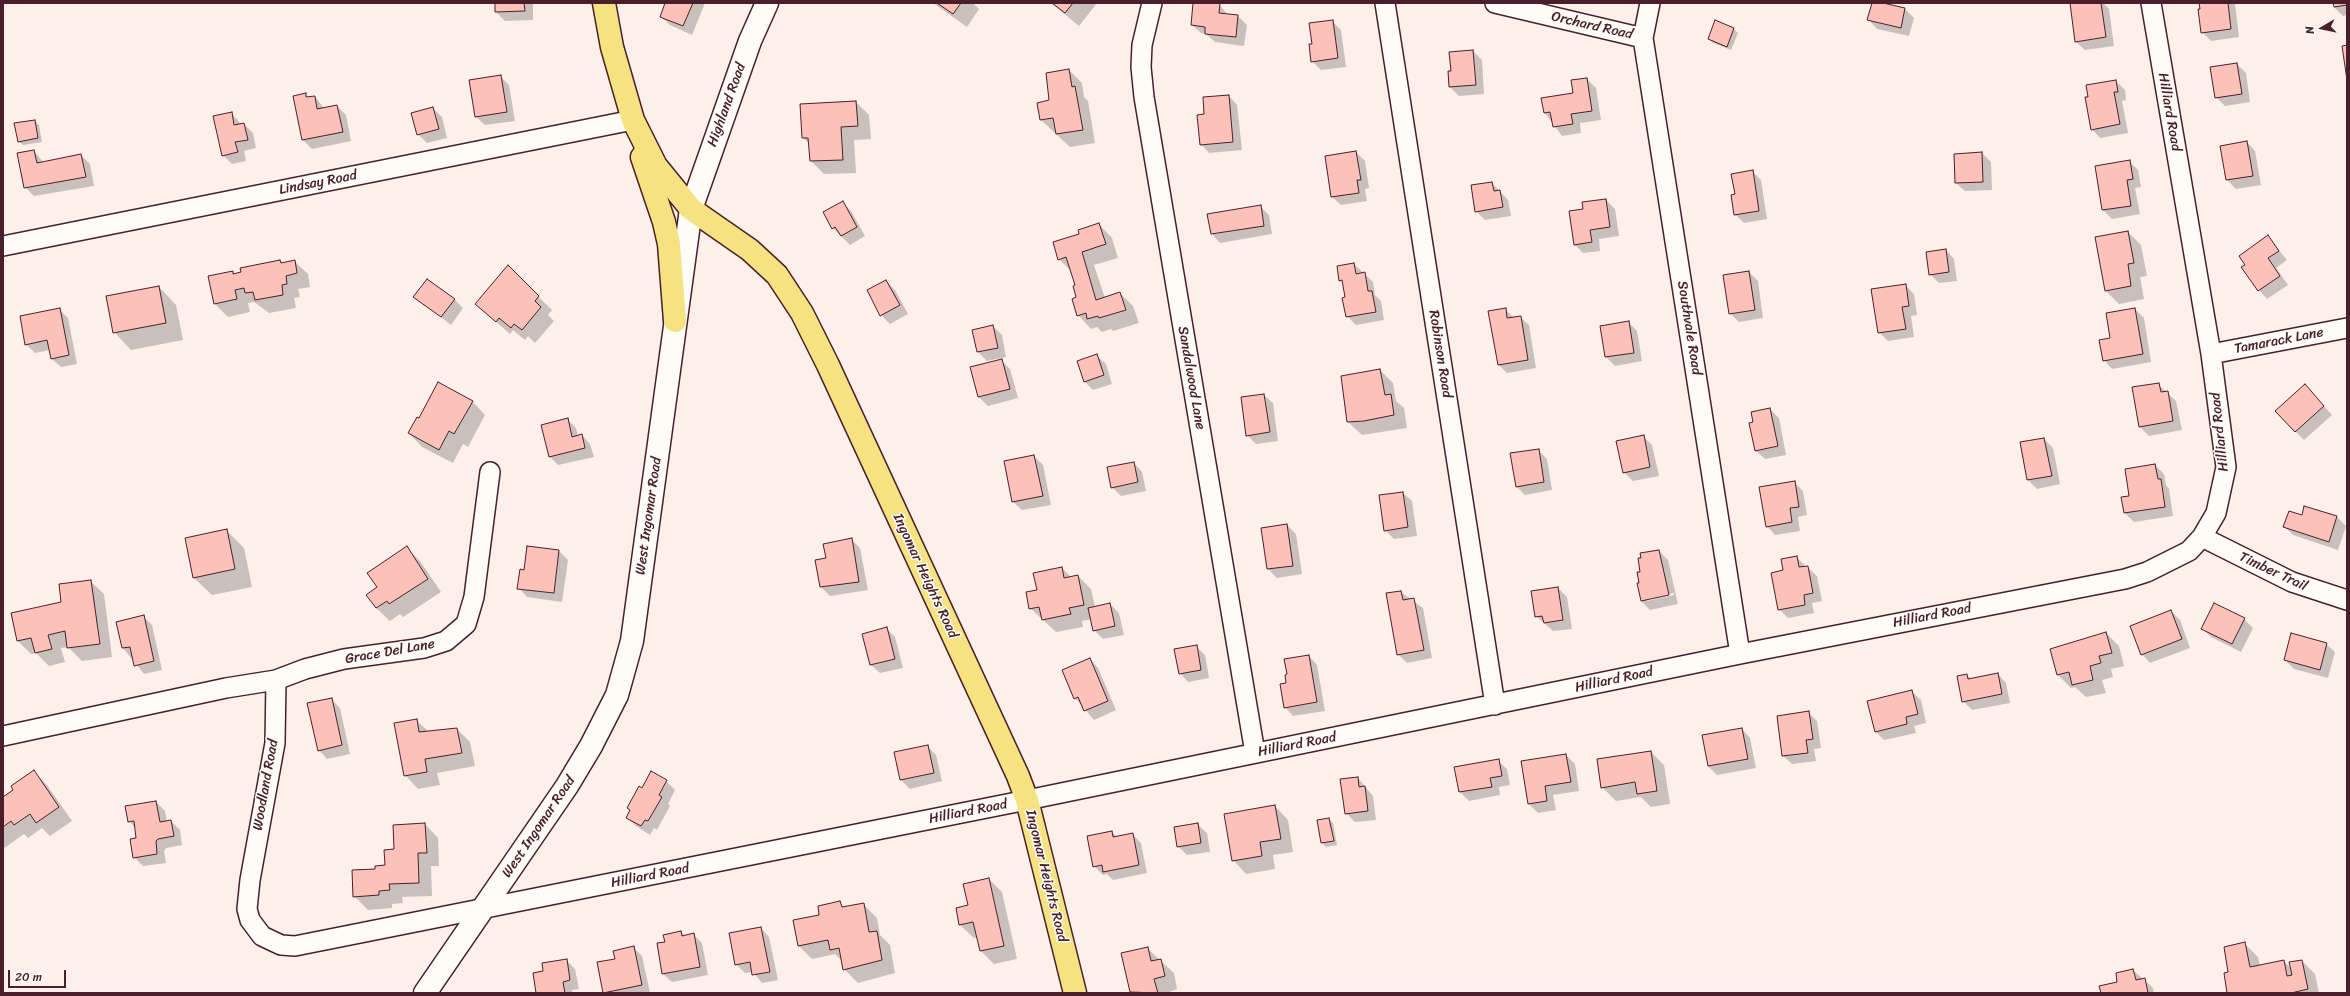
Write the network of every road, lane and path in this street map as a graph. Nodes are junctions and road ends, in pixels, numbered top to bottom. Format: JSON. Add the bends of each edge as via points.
{"nodes":[{"id":1,"x":604,"y":3,"type":"edge"},
{"id":2,"x":767,"y":3,"type":"edge"},
{"id":3,"x":1152,"y":3,"type":"edge"},
{"id":4,"x":1385,"y":3,"type":"edge"},
{"id":5,"x":1495,"y":3,"type":"edge"},
{"id":6,"x":1650,"y":3,"type":"edge"},
{"id":7,"x":2151,"y":3,"type":"edge"},
{"id":8,"x":1643,"y":38,"type":"junction"},
{"id":9,"x":634,"y":120,"type":"junction"},
{"id":10,"x":691,"y":209,"type":"junction"},
{"id":11,"x":3,"y":246,"type":"edge"},
{"id":12,"x":675,"y":321,"type":"junction"},
{"id":13,"x":2347,"y":328,"type":"edge"},
{"id":14,"x":2211,"y":354,"type":"junction"},
{"id":15,"x":490,"y":472,"type":"dead end"},
{"id":16,"x":2202,"y":537,"type":"junction"},
{"id":17,"x":2347,"y":600,"type":"edge"},
{"id":18,"x":1740,"y":654,"type":"junction"},
{"id":19,"x":276,"y":680,"type":"junction"},
{"id":20,"x":1495,"y":705,"type":"junction"},
{"id":21,"x":3,"y":736,"type":"edge"},
{"id":22,"x":1254,"y":753,"type":"junction"},
{"id":23,"x":1027,"y":800,"type":"junction"},
{"id":24,"x":483,"y":910,"type":"junction"},
{"id":25,"x":425,"y":993,"type":"edge"},
{"id":26,"x":1075,"y":993,"type":"edge"}],
"edges":[{"from":1,"to":9,"type":"main road","via":[[612,47]]},
{"from":2,"to":10,"type":"street","name":"Highland Road","via":[[748,48]]},
{"from":3,"to":22,"type":"street","name":"Sandalwood Lane","via":[[1142,45],[1144,97]]},
{"from":4,"to":20,"type":"street","name":"Robinson Road"},
{"from":5,"to":8,"type":"street","name":"Orchard Road"},
{"from":6,"to":8,"type":"street","name":"Southvale Road"},
{"from":7,"to":14,"type":"street","name":"Hilliard Road"},
{"from":8,"to":18,"type":"street","name":"Southvale Road"},
{"from":9,"to":10,"type":"main road","via":[[656,166]]},
{"from":9,"to":11,"type":"street","name":"Lindsay Road"},
{"from":9,"to":12,"type":"main road","via":[[646,171],[669,244]]},
{"from":10,"to":12,"type":"street","name":"West Ingomar Road"},
{"from":10,"to":23,"type":"main road","name":"Ingomar Heights Road","via":[[732,236],[763,261],[781,281],[802,313]]},
{"from":12,"to":24,"type":"street","name":"West Ingomar Road","via":[[632,641],[617,695],[567,786]]},
{"from":13,"to":14,"type":"street","name":"Tamarack Lane"},
{"from":14,"to":16,"type":"street","name":"Hilliard Road","via":[[2226,467],[2216,513]]},
{"from":15,"to":19,"type":"street","name":"Grace Del Lane","via":[[474,597],[466,624],[461,631],[438,644],[344,659]]},
{"from":16,"to":17,"type":"street","name":"Timber Trail","via":[[2292,582]]},
{"from":16,"to":18,"type":"street","name":"Hilliard Road","via":[[2189,551],[2169,562],[2125,578]]},
{"from":18,"to":20,"type":"street","name":"Hilliard Road"},
{"from":19,"to":21,"type":"street","via":[[226,688]]},
{"from":19,"to":24,"type":"street","name":"Woodland Road","via":[[275,743],[247,909],[250,920],[262,936],[281,945],[295,946]]},
{"from":20,"to":22,"type":"street","name":"Hilliard Road"},
{"from":22,"to":23,"type":"street","name":"Hilliard Road"},
{"from":23,"to":24,"type":"street","name":"Hilliard Road"},
{"from":23,"to":26,"type":"main road","name":"Ingomar Heights Road"},
{"from":24,"to":25,"type":"street","name":"West Ingomar Road"}]}
